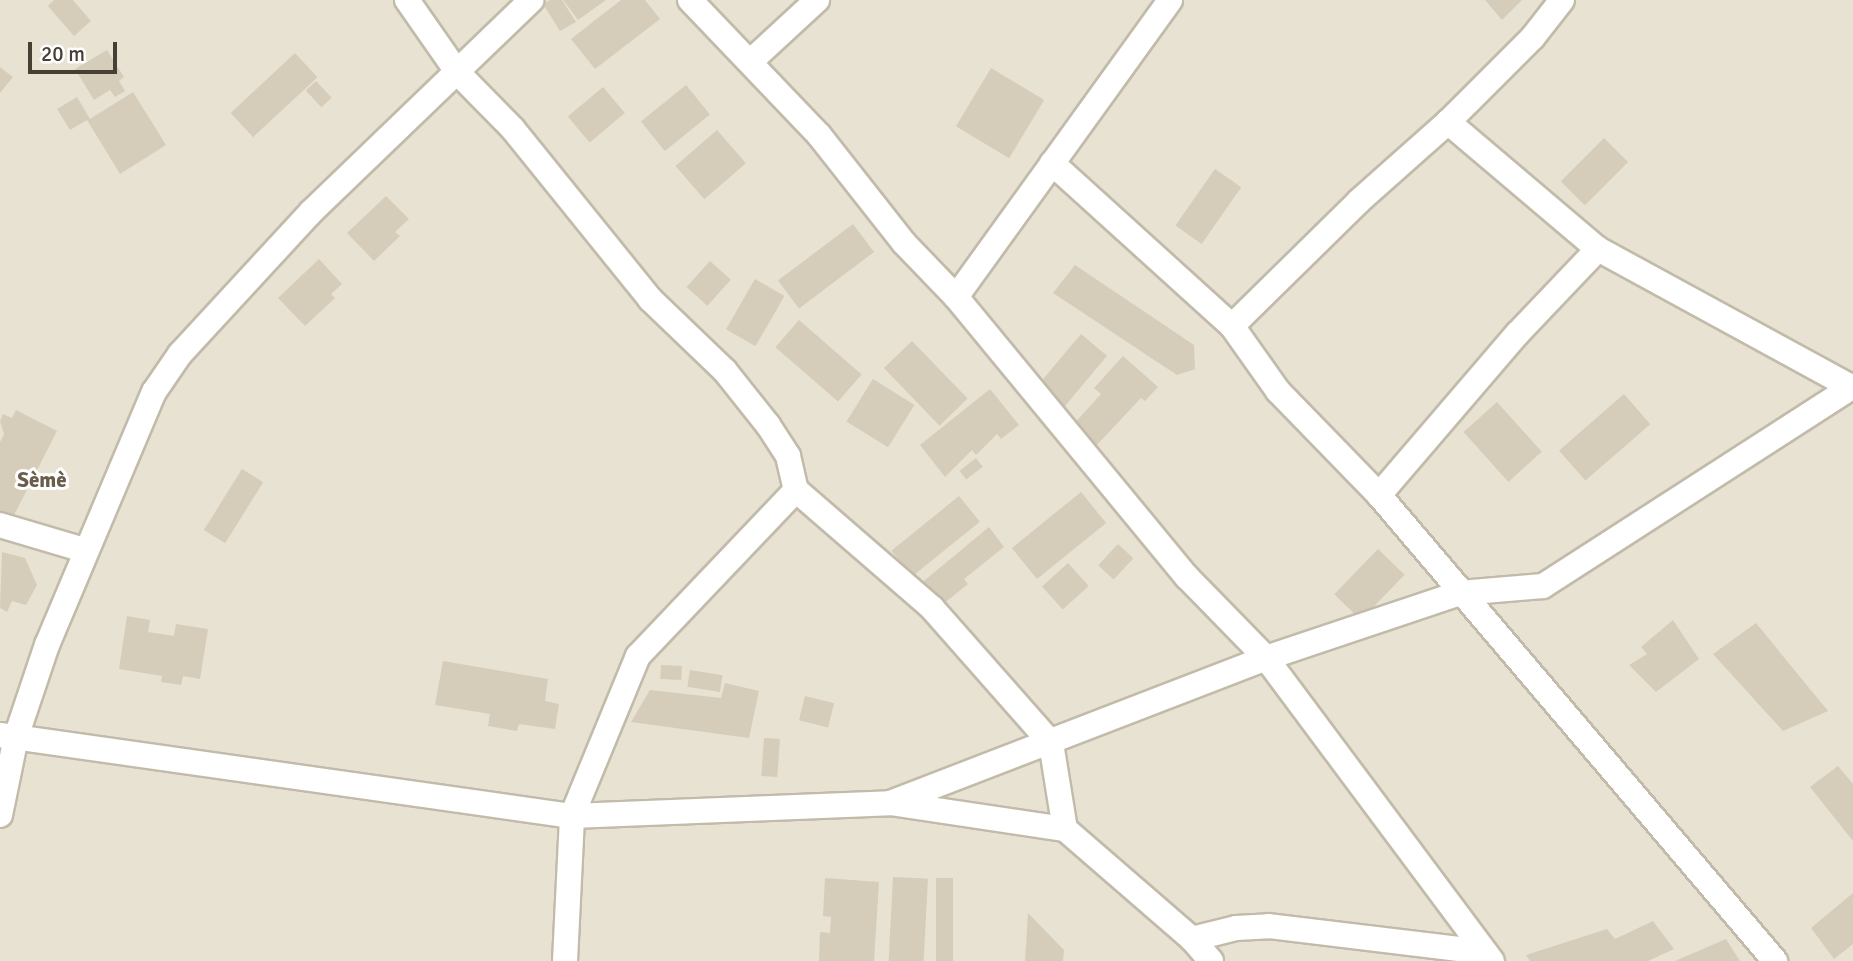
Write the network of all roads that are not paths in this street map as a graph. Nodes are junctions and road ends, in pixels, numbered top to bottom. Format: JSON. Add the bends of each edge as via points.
{"nodes":[{"id":1,"x":407,"y":0,"type":"edge"},
{"id":2,"x":531,"y":0,"type":"edge"},
{"id":3,"x":690,"y":0,"type":"edge"},
{"id":4,"x":817,"y":0,"type":"edge"},
{"id":5,"x":1170,"y":0,"type":"edge"},
{"id":6,"x":1562,"y":0,"type":"edge"},
{"id":7,"x":751,"y":61,"type":"junction"},
{"id":8,"x":458,"y":74,"type":"junction"},
{"id":9,"x":1448,"y":122,"type":"junction"},
{"id":10,"x":1052,"y":163,"type":"junction"},
{"id":11,"x":1598,"y":249,"type":"junction"},
{"id":12,"x":956,"y":297,"type":"junction"},
{"id":13,"x":1231,"y":326,"type":"junction"},
{"id":14,"x":1852,"y":386,"type":"edge"},
{"id":15,"x":796,"y":490,"type":"junction"},
{"id":16,"x":1380,"y":495,"type":"junction"},
{"id":17,"x":0,"y":525,"type":"edge"},
{"id":18,"x":85,"y":550,"type":"junction"},
{"id":19,"x":1460,"y":593,"type":"junction"},
{"id":20,"x":1266,"y":658,"type":"junction"},
{"id":21,"x":8,"y":736,"type":"edge"},
{"id":22,"x":1051,"y":743,"type":"junction"},
{"id":23,"x":890,"y":803,"type":"junction"},
{"id":24,"x":0,"y":815,"type":"edge"},
{"id":25,"x":572,"y":816,"type":"junction"},
{"id":26,"x":1065,"y":829,"type":"junction"},
{"id":27,"x":1192,"y":939,"type":"junction"},
{"id":28,"x":1488,"y":956,"type":"edge"},
{"id":29,"x":565,"y":961,"type":"edge"},
{"id":30,"x":1211,"y":961,"type":"edge"},
{"id":31,"x":1775,"y":961,"type":"edge"}],
"edges":[{"from":1,"to":8,"type":"street"},
{"from":2,"to":8,"type":"street"},
{"from":3,"to":7,"type":"street"},
{"from":4,"to":7,"type":"street"},
{"from":5,"to":10,"type":"street"},
{"from":6,"to":9,"type":"street","via":[[1533,37]]},
{"from":7,"to":12,"type":"street","via":[[818,135],[904,243]]},
{"from":8,"to":15,"type":"street","via":[[536,157],[650,299],[725,371],[788,456]]},
{"from":8,"to":18,"type":"street","via":[[311,212],[180,354],[148,403]]},
{"from":9,"to":11,"type":"street"},
{"from":9,"to":13,"type":"street"},
{"from":10,"to":12,"type":"street"},
{"from":10,"to":13,"type":"street"},
{"from":11,"to":14,"type":"street"},
{"from":11,"to":16,"type":"street"},
{"from":12,"to":20,"type":"street","via":[[1187,577]]},
{"from":13,"to":16,"type":"street","via":[[1278,391]]},
{"from":14,"to":19,"type":"street","via":[[1544,586]]},
{"from":15,"to":22,"type":"street","via":[[932,608]]},
{"from":15,"to":25,"type":"street","via":[[638,656]]},
{"from":16,"to":19,"type":"street"},
{"from":17,"to":18,"type":"street"},
{"from":18,"to":21,"type":"street"},
{"from":19,"to":20,"type":"street"},
{"from":19,"to":31,"type":"street"},
{"from":20,"to":22,"type":"street"},
{"from":20,"to":28,"type":"street"},
{"from":21,"to":24,"type":"street"},
{"from":21,"to":25,"type":"street"},
{"from":22,"to":23,"type":"street"},
{"from":22,"to":26,"type":"street"},
{"from":23,"to":25,"type":"street"},
{"from":23,"to":26,"type":"street"},
{"from":25,"to":29,"type":"street"},
{"from":26,"to":27,"type":"street"},
{"from":27,"to":28,"type":"street","via":[[1236,928],[1269,926]]},
{"from":27,"to":30,"type":"street"}]}
